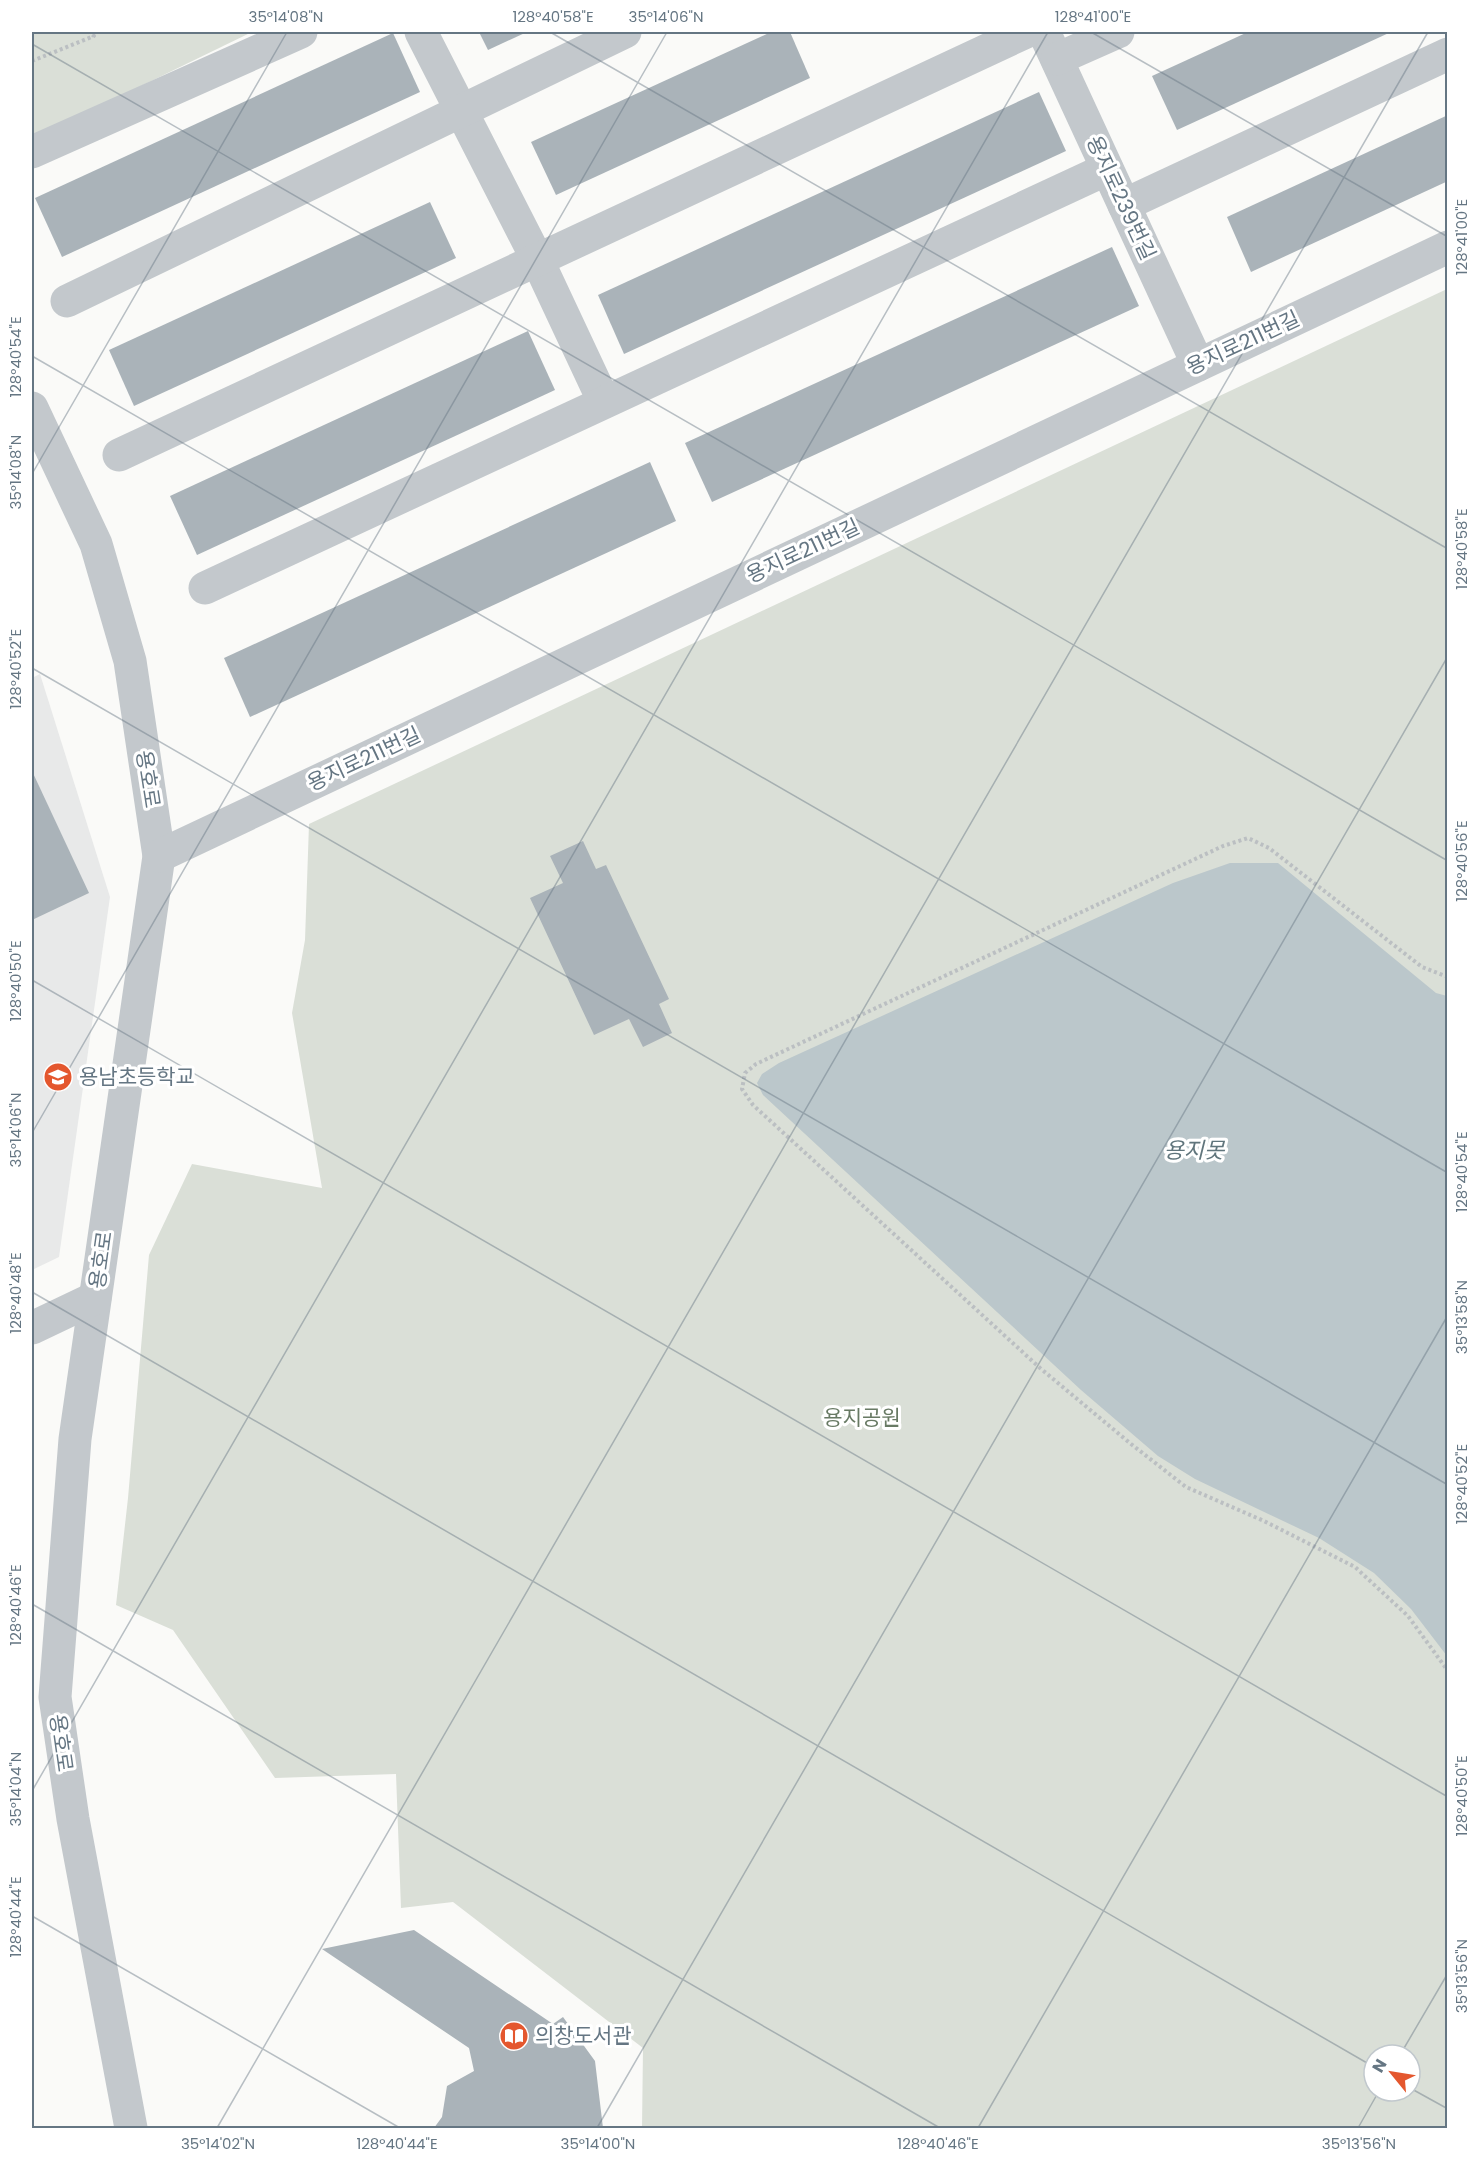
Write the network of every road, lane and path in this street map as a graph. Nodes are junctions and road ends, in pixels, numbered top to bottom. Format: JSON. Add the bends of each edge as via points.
{"nodes":[{"id":1,"x":301,"y":32,"type":"edge"},
{"id":2,"x":421,"y":32,"type":"edge"},
{"id":3,"x":626,"y":32,"type":"edge"},
{"id":4,"x":1026,"y":32,"type":"edge"},
{"id":5,"x":1118,"y":32,"type":"edge"},
{"id":6,"x":92,"y":33,"type":"edge"},
{"id":7,"x":1051,"y":45,"type":"edge"},
{"id":8,"x":1448,"y":54,"type":"edge"},
{"id":9,"x":32,"y":61,"type":"edge"},
{"id":10,"x":460,"y":111,"type":"junction"},
{"id":11,"x":32,"y":152,"type":"edge"},
{"id":12,"x":1107,"y":168,"type":"junction"},
{"id":13,"x":1124,"y":205,"type":"junction"},
{"id":14,"x":1448,"y":247,"type":"edge"},
{"id":15,"x":537,"y":259,"type":"junction"},
{"id":16,"x":67,"y":301,"type":"dead end"},
{"id":17,"x":1198,"y":365,"type":"junction"},
{"id":18,"x":604,"y":402,"type":"junction"},
{"id":19,"x":32,"y":408,"type":"edge"},
{"id":20,"x":119,"y":455,"type":"dead end"},
{"id":21,"x":205,"y":588,"type":"dead end"},
{"id":22,"x":159,"y":856,"type":"junction"},
{"id":23,"x":1448,"y":977,"type":"edge"},
{"id":24,"x":95,"y":1298,"type":"junction"},
{"id":25,"x":32,"y":1328,"type":"edge"},
{"id":26,"x":1448,"y":1671,"type":"edge"},
{"id":27,"x":131,"y":2128,"type":"edge"}],
"edges":[{"from":1,"to":11,"type":"street"},
{"from":2,"to":10,"type":"street"},
{"from":3,"to":10,"type":"street"},
{"from":4,"to":15,"type":"street"},
{"from":5,"to":7,"type":"street"},
{"from":6,"to":9,"type":"path"},
{"from":7,"to":12,"type":"street","name":"용지로239번길"},
{"from":8,"to":13,"type":"street"},
{"from":10,"to":15,"type":"street"},
{"from":10,"to":16,"type":"street"},
{"from":12,"to":13,"type":"street","name":"용지로239번길"},
{"from":12,"to":18,"type":"street"},
{"from":13,"to":17,"type":"street","name":"용지로239번길"},
{"from":14,"to":17,"type":"street","name":"용지로211번길"},
{"from":15,"to":18,"type":"street"},
{"from":15,"to":20,"type":"street"},
{"from":17,"to":22,"type":"street","name":"용지로211번길"},
{"from":18,"to":21,"type":"street"},
{"from":19,"to":22,"type":"street","name":"용호로","via":[[96,544],[112,597],[130,661]]},
{"from":22,"to":24,"type":"street","name":"용호로"},
{"from":23,"to":26,"type":"path","via":[[1422,967],[1269,848],[1248,838],[1212,851],[756,1064],[746,1073],[742,1089],[753,1105],[1040,1368],[1131,1444],[1186,1487],[1355,1567],[1408,1616]]},
{"from":24,"to":25,"type":"street"},
{"from":24,"to":27,"type":"street","name":"용호로","via":[[75,1439],[55,1697],[73,1819]]}]}
